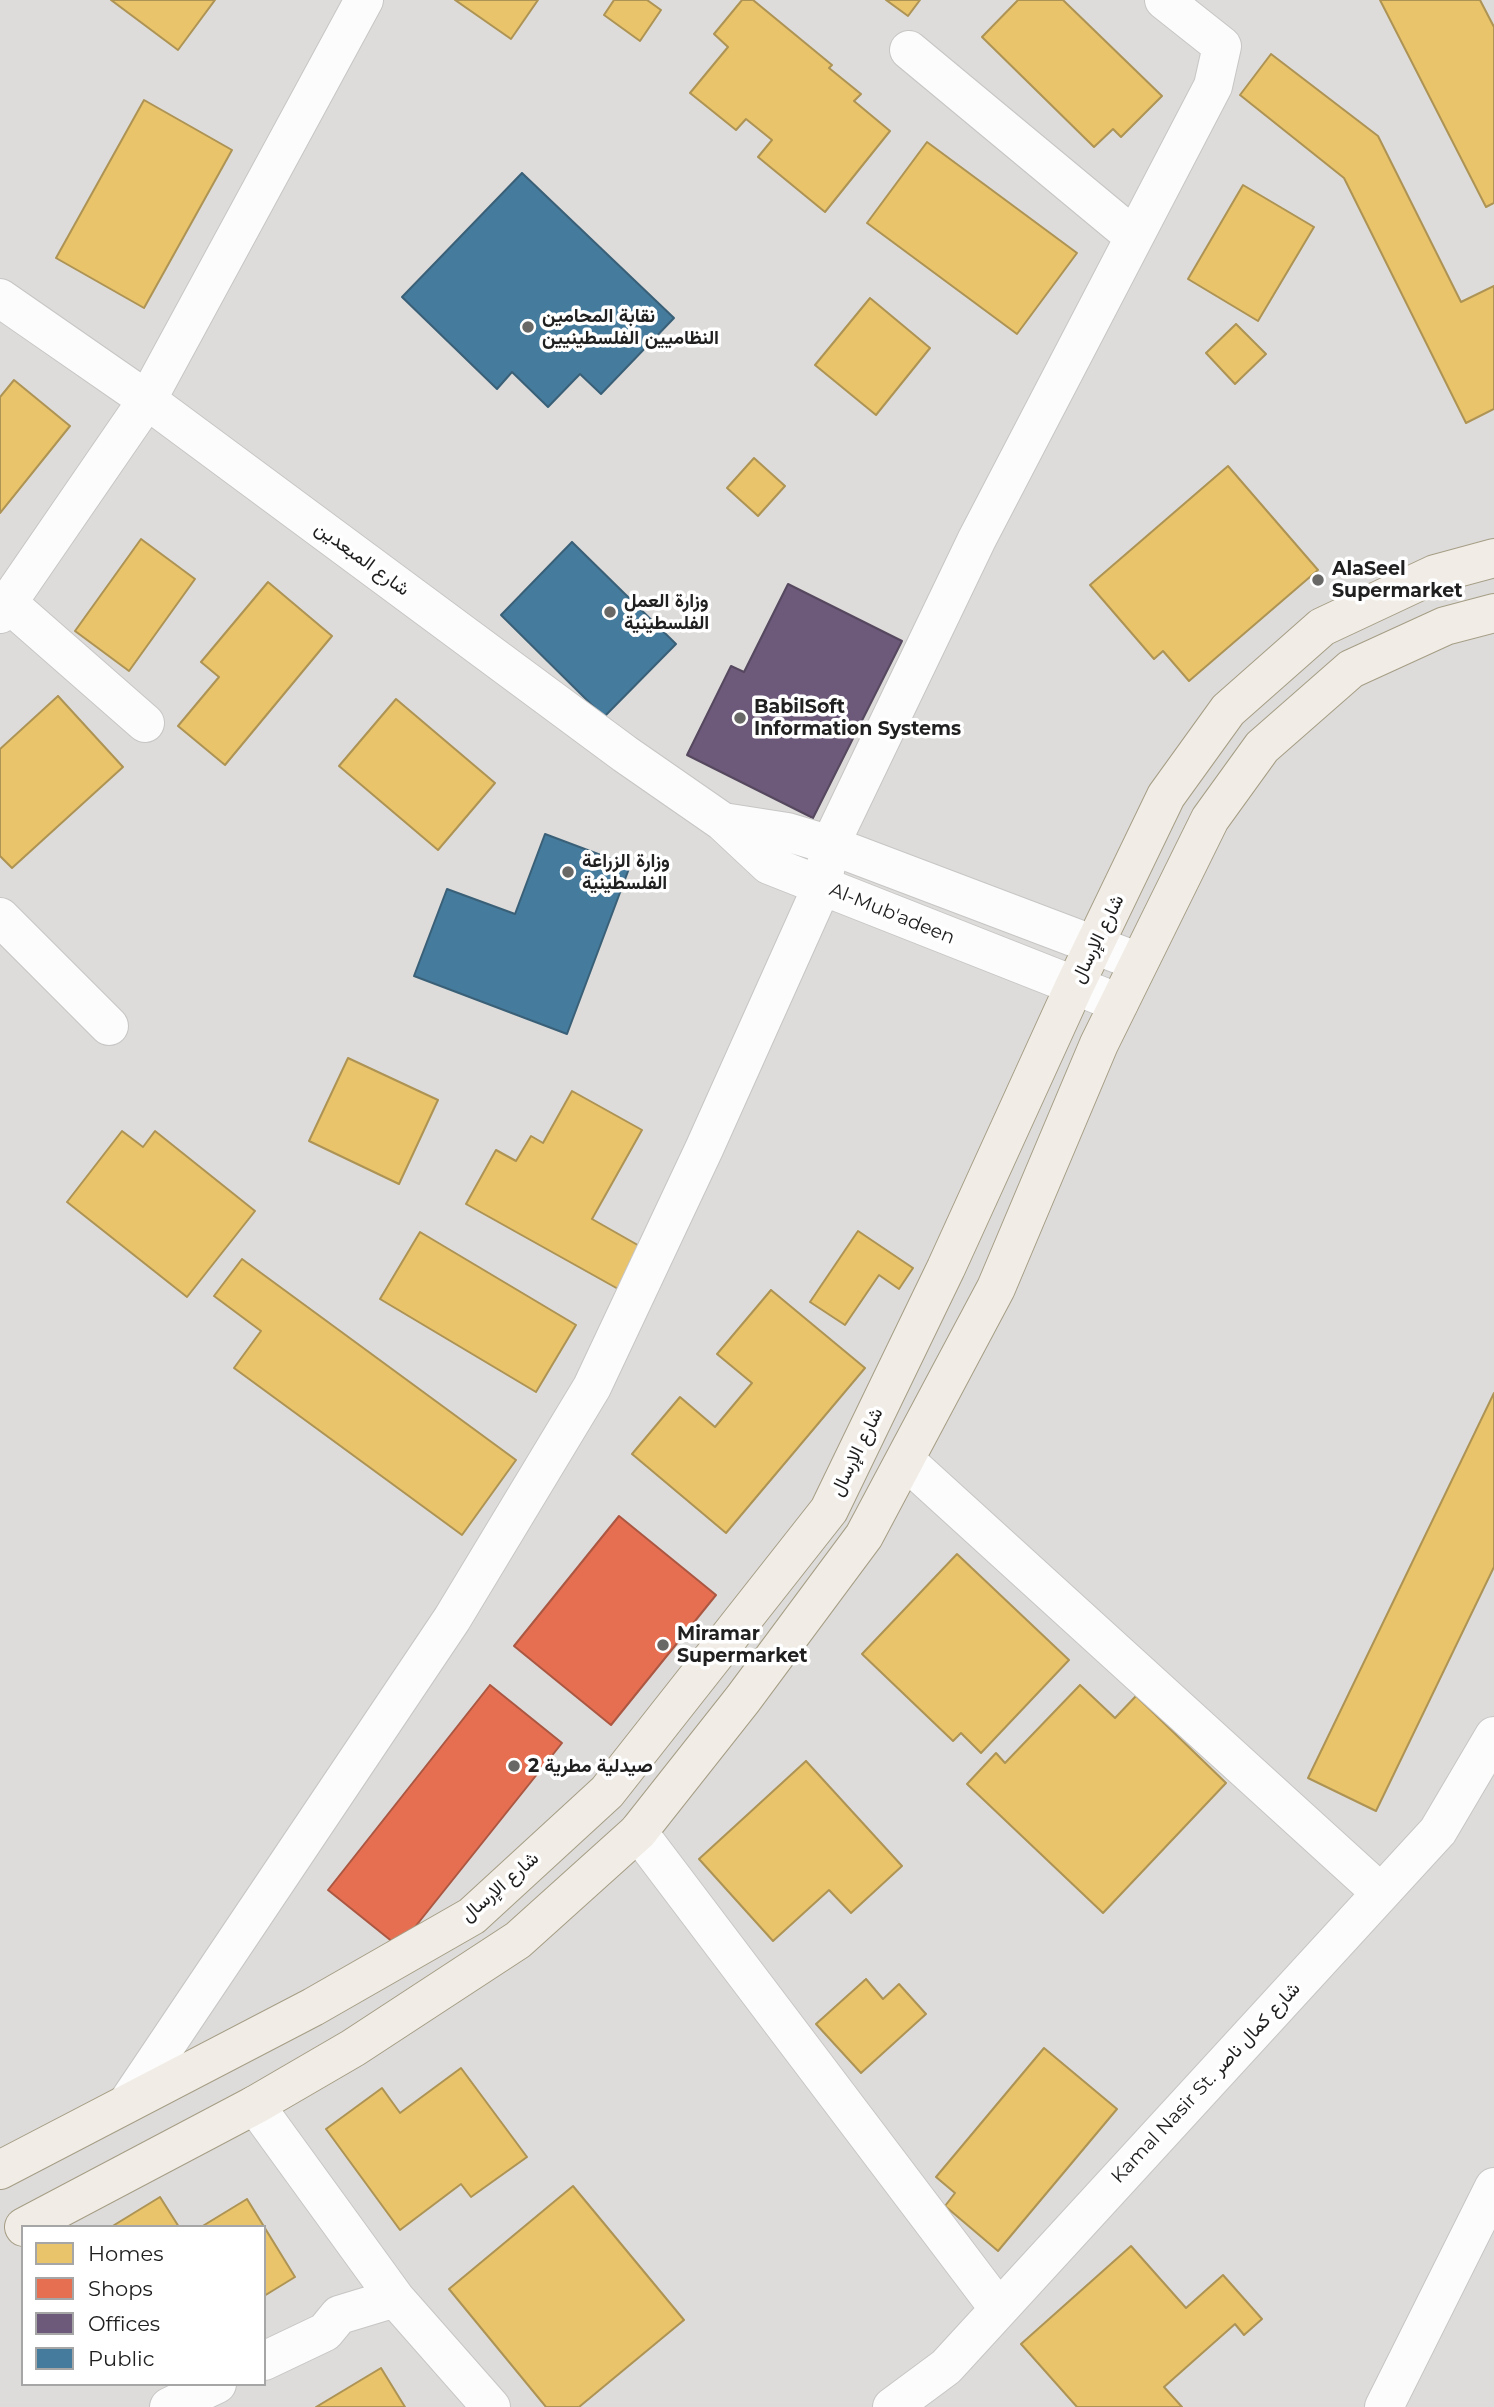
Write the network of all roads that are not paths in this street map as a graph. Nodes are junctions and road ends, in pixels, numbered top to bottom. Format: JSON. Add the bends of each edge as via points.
{"nodes":[{"id":1,"x":365,"y":0,"type":"edge"},
{"id":2,"x":1164,"y":0,"type":"edge"},
{"id":3,"x":909,"y":50,"type":"dead end"},
{"id":4,"x":1133,"y":236,"type":"junction"},
{"id":5,"x":0,"y":298,"type":"edge"},
{"id":6,"x":147,"y":400,"type":"junction"},
{"id":7,"x":1494,"y":558,"type":"edge"},
{"id":8,"x":4,"y":609,"type":"edge"},
{"id":9,"x":1494,"y":613,"type":"edge"},
{"id":10,"x":145,"y":723,"type":"dead end"},
{"id":11,"x":723,"y":822,"type":"junction"},
{"id":12,"x":830,"y":845,"type":"junction"},
{"id":13,"x":822,"y":886,"type":"junction"},
{"id":14,"x":0,"y":917,"type":"edge"},
{"id":15,"x":1096,"y":943,"type":"junction"},
{"id":16,"x":1139,"y":962,"type":"junction"},
{"id":17,"x":1074,"y":987,"type":"junction"},
{"id":18,"x":1119,"y":1003,"type":"junction"},
{"id":19,"x":109,"y":1026,"type":"dead end"},
{"id":20,"x":905,"y":1460,"type":"junction"},
{"id":21,"x":1494,"y":1736,"type":"edge"},
{"id":22,"x":638,"y":1832,"type":"junction"},
{"id":23,"x":1381,"y":1893,"type":"junction"},
{"id":24,"x":128,"y":2102,"type":"junction"},
{"id":25,"x":254,"y":2105,"type":"junction"},
{"id":26,"x":0,"y":2170,"type":"edge"},
{"id":27,"x":1494,"y":2187,"type":"edge"},
{"id":28,"x":27,"y":2225,"type":"edge"},
{"id":29,"x":21,"y":2228,"type":"edge"},
{"id":30,"x":0,"y":2239,"type":"edge"},
{"id":31,"x":395,"y":2298,"type":"junction"},
{"id":32,"x":999,"y":2309,"type":"junction"},
{"id":33,"x":266,"y":2360,"type":"edge"},
{"id":34,"x":213,"y":2386,"type":"edge"},
{"id":35,"x":169,"y":2407,"type":"edge"},
{"id":36,"x":491,"y":2407,"type":"edge"},
{"id":37,"x":892,"y":2407,"type":"edge"},
{"id":38,"x":1384,"y":2407,"type":"edge"}],
"edges":[{"from":1,"to":6,"type":"street"},
{"from":2,"to":4,"type":"street","via":[[1222,46],[1213,86]]},
{"from":3,"to":4,"type":"street"},
{"from":4,"to":12,"type":"street","via":[[977,539]]},
{"from":5,"to":6,"type":"street","name":"شارع المبعدين"},
{"from":6,"to":8,"type":"street"},
{"from":6,"to":11,"type":"street","name":"شارع المبعدين"},
{"from":7,"to":15,"type":"main road","name":"شارع الإرسال","via":[[1435,574],[1322,628],[1228,709],[1167,796]]},
{"from":8,"to":10,"type":"street"},
{"from":9,"to":16,"type":"main road","via":[[1444,626],[1351,669],[1262,747],[1210,819]]},
{"from":11,"to":12,"type":"street","via":[[787,832]]},
{"from":11,"to":13,"type":"street","name":"Al-Mub'adeen","via":[[769,865]]},
{"from":12,"to":13,"type":"street"},
{"from":12,"to":15,"type":"street"},
{"from":13,"to":17,"type":"street","name":"Al-Mub'adeen"},
{"from":13,"to":24,"type":"street","via":[[592,1387],[452,1619]]},
{"from":14,"to":19,"type":"street"},
{"from":15,"to":16,"type":"street"},
{"from":15,"to":17,"type":"main road","name":"شارع الإرسال"},
{"from":16,"to":18,"type":"main road"},
{"from":17,"to":18,"type":"street","name":"Al-Mub'adeen"},
{"from":17,"to":24,"type":"main road","name":"شارع الإرسال","via":[[829,1510],[607,1791],[472,1916],[313,2007]]},
{"from":18,"to":20,"type":"main road","via":[[996,1288]]},
{"from":20,"to":22,"type":"main road","via":[[864,1536]]},
{"from":20,"to":23,"type":"street"},
{"from":21,"to":23,"type":"street","name":"Kamal Nasir St. شارع كمال ناصر","via":[[1438,1831]]},
{"from":22,"to":25,"type":"main road","via":[[518,1940],[353,2048]]},
{"from":22,"to":32,"type":"street"},
{"from":23,"to":32,"type":"street","name":"Kamal Nasir St. شارع كمال ناصر"},
{"from":24,"to":26,"type":"main road","name":"شارع الإرسال"},
{"from":25,"to":28,"type":"main road"},
{"from":25,"to":31,"type":"street"},
{"from":27,"to":38,"type":"street"},
{"from":29,"to":30,"type":"main road"},
{"from":31,"to":33,"type":"street","via":[[339,2315],[325,2332]]},
{"from":31,"to":36,"type":"street"},
{"from":32,"to":37,"type":"street","name":"Kamal Nasir St. شارع كمال ناصر","via":[[946,2367]]},
{"from":34,"to":35,"type":"street"}]}
